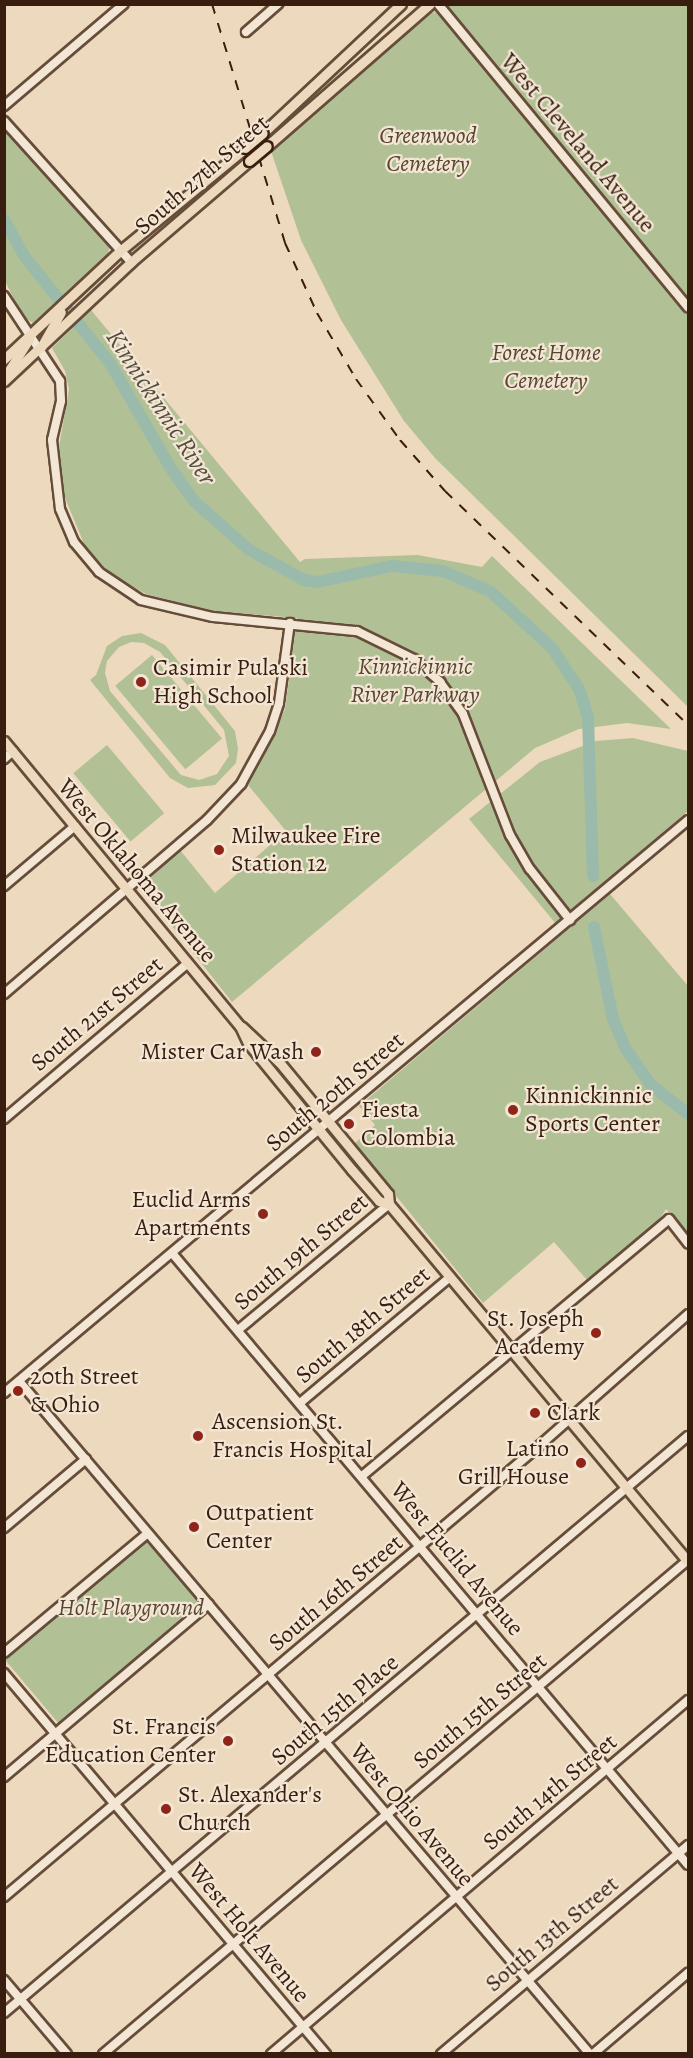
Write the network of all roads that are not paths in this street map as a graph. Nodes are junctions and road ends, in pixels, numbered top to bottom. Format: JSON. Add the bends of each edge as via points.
{"nodes":[{"id":1,"x":124,"y":4,"type":"edge"},
{"id":2,"x":278,"y":4,"type":"edge"},
{"id":3,"x":401,"y":4,"type":"edge"},
{"id":4,"x":430,"y":4,"type":"edge"},
{"id":5,"x":438,"y":4,"type":"edge"},
{"id":6,"x":246,"y":32,"type":"dead end"},
{"id":7,"x":4,"y":106,"type":"edge"},
{"id":8,"x":4,"y":120,"type":"edge"},
{"id":9,"x":121,"y":250,"type":"junction"},
{"id":10,"x":131,"y":262,"type":"junction"},
{"id":11,"x":4,"y":296,"type":"edge"},
{"id":12,"x":688,"y":307,"type":"edge"},
{"id":13,"x":51,"y":326,"type":"junction"},
{"id":14,"x":29,"y":336,"type":"junction"},
{"id":15,"x":40,"y":349,"type":"junction"},
{"id":16,"x":4,"y":360,"type":"edge"},
{"id":17,"x":4,"y":377,"type":"edge"},
{"id":18,"x":4,"y":381,"type":"edge"},
{"id":19,"x":290,"y":623,"type":"junction"},
{"id":20,"x":4,"y":741,"type":"edge"},
{"id":21,"x":13,"y":751,"type":"junction"},
{"id":22,"x":4,"y":759,"type":"edge"},
{"id":23,"x":688,"y":820,"type":"edge"},
{"id":24,"x":75,"y":826,"type":"junction"},
{"id":25,"x":4,"y":886,"type":"edge"},
{"id":26,"x":127,"y":888,"type":"junction"},
{"id":27,"x":570,"y":920,"type":"junction"},
{"id":28,"x":188,"y":963,"type":"junction"},
{"id":29,"x":4,"y":994,"type":"edge"},
{"id":30,"x":240,"y":1026,"type":"junction"},
{"id":31,"x":289,"y":1074,"type":"junction"},
{"id":32,"x":279,"y":1082,"type":"junction"},
{"id":33,"x":4,"y":1119,"type":"edge"},
{"id":34,"x":329,"y":1123,"type":"junction"},
{"id":35,"x":320,"y":1131,"type":"junction"},
{"id":36,"x":389,"y":1204,"type":"junction"},
{"id":37,"x":688,"y":1243,"type":"edge"},
{"id":38,"x":172,"y":1253,"type":"junction"},
{"id":39,"x":450,"y":1277,"type":"junction"},
{"id":40,"x":688,"y":1314,"type":"edge"},
{"id":41,"x":238,"y":1330,"type":"junction"},
{"id":42,"x":511,"y":1350,"type":"junction"},
{"id":43,"x":19,"y":1381,"type":"junction"},
{"id":44,"x":4,"y":1393,"type":"edge"},
{"id":45,"x":300,"y":1403,"type":"junction"},
{"id":46,"x":569,"y":1419,"type":"junction"},
{"id":47,"x":688,"y":1436,"type":"edge"},
{"id":48,"x":86,"y":1459,"type":"junction"},
{"id":49,"x":362,"y":1476,"type":"junction"},
{"id":50,"x":626,"y":1488,"type":"junction"},
{"id":51,"x":4,"y":1528,"type":"edge"},
{"id":52,"x":147,"y":1533,"type":"junction"},
{"id":53,"x":421,"y":1546,"type":"junction"},
{"id":54,"x":688,"y":1561,"type":"edge"},
{"id":55,"x":209,"y":1604,"type":"junction"},
{"id":56,"x":478,"y":1614,"type":"junction"},
{"id":57,"x":4,"y":1653,"type":"edge"},
{"id":58,"x":4,"y":1673,"type":"edge"},
{"id":59,"x":269,"y":1675,"type":"junction"},
{"id":60,"x":539,"y":1688,"type":"junction"},
{"id":61,"x":688,"y":1700,"type":"edge"},
{"id":62,"x":56,"y":1733,"type":"junction"},
{"id":63,"x":325,"y":1743,"type":"junction"},
{"id":64,"x":608,"y":1769,"type":"junction"},
{"id":65,"x":4,"y":1777,"type":"edge"},
{"id":66,"x":115,"y":1803,"type":"junction"},
{"id":67,"x":386,"y":1814,"type":"junction"},
{"id":68,"x":688,"y":1845,"type":"edge"},
{"id":69,"x":679,"y":1853,"type":"junction"},
{"id":70,"x":688,"y":1865,"type":"edge"},
{"id":71,"x":172,"y":1872,"type":"junction"},
{"id":72,"x":4,"y":1897,"type":"edge"},
{"id":73,"x":456,"y":1898,"type":"junction"},
{"id":74,"x":233,"y":1944,"type":"junction"},
{"id":75,"x":688,"y":1973,"type":"edge"},
{"id":76,"x":4,"y":1980,"type":"edge"},
{"id":77,"x":526,"y":1981,"type":"junction"},
{"id":78,"x":20,"y":1999,"type":"junction"},
{"id":79,"x":4,"y":2013,"type":"edge"},
{"id":80,"x":303,"y":2027,"type":"junction"},
{"id":81,"x":67,"y":2054,"type":"edge"},
{"id":82,"x":103,"y":2054,"type":"edge"},
{"id":83,"x":271,"y":2054,"type":"edge"},
{"id":84,"x":326,"y":2054,"type":"edge"},
{"id":85,"x":441,"y":2054,"type":"edge"},
{"id":86,"x":592,"y":2054,"type":"edge"}],
"edges":[{"from":1,"to":7,"type":"street"},
{"from":2,"to":6,"type":"street"},
{"from":3,"to":9,"type":"main road","name":"South 27th Street","bridge":true,"via":[[263,133]]},
{"from":4,"to":10,"type":"main road","name":"South 27th Street","bridge":true},
{"from":5,"to":12,"type":"street","name":"West Cleveland Avenue"},
{"from":8,"to":9,"type":"street"},
{"from":9,"to":10,"type":"street"},
{"from":9,"to":13,"type":"main road","name":"South 27th Street","via":[[78,291]]},
{"from":10,"to":13,"type":"main road","name":"South 27th Street","via":[[92,300]]},
{"from":11,"to":14,"type":"street"},
{"from":13,"to":14,"type":"main road","name":"South 27th Street"},
{"from":13,"to":15,"type":"main road","name":"South 27th Street"},
{"from":14,"to":15,"type":"street"},
{"from":14,"to":16,"type":"main road","name":"South 27th Street"},
{"from":14,"to":17,"type":"main road"},
{"from":15,"to":18,"type":"main road","name":"South 27th Street"},
{"from":15,"to":19,"type":"street","via":[[57,372],[62,391],[52,440],[60,509],[74,542],[99,573],[141,600],[191,613]]},
{"from":19,"to":26,"type":"street","via":[[279,703],[254,764],[222,805]]},
{"from":19,"to":27,"type":"street","via":[[329,625],[383,640],[414,659],[440,682],[473,733],[515,844]]},
{"from":20,"to":21,"type":"main road","name":"West Oklahoma Avenue"},
{"from":21,"to":22,"type":"street"},
{"from":21,"to":24,"type":"main road","name":"West Oklahoma Avenue"},
{"from":23,"to":27,"type":"street","name":"South 20th Street"},
{"from":24,"to":25,"type":"street"},
{"from":24,"to":26,"type":"main road","name":"West Oklahoma Avenue"},
{"from":26,"to":28,"type":"main road","name":"West Oklahoma Avenue"},
{"from":26,"to":29,"type":"street"},
{"from":27,"to":34,"type":"street","name":"South 20th Street"},
{"from":28,"to":30,"type":"main road","name":"West Oklahoma Avenue"},
{"from":28,"to":33,"type":"street","name":"South 21st Street"},
{"from":30,"to":31,"type":"main road","name":"West Oklahoma Avenue","via":[[256,1036]]},
{"from":30,"to":32,"type":"main road","name":"West Oklahoma Avenue","via":[[248,1043]]},
{"from":31,"to":32,"type":"main road"},
{"from":31,"to":34,"type":"main road","name":"West Oklahoma Avenue"},
{"from":32,"to":35,"type":"main road","name":"West Oklahoma Avenue"},
{"from":34,"to":35,"type":"street","name":"South 20th Street"},
{"from":34,"to":36,"type":"main road","name":"West Oklahoma Avenue","via":[[388,1194]]},
{"from":35,"to":36,"type":"main road","name":"West Oklahoma Avenue","via":[[379,1201]]},
{"from":35,"to":38,"type":"street","name":"South 20th Street"},
{"from":36,"to":39,"type":"main road","name":"West Oklahoma Avenue"},
{"from":36,"to":41,"type":"street","name":"South 19th Street"},
{"from":37,"to":42,"type":"street","via":[[669,1219]]},
{"from":38,"to":41,"type":"street","name":"West Euclid Avenue"},
{"from":38,"to":43,"type":"street","name":"South 20th Street"},
{"from":39,"to":42,"type":"main road","name":"West Oklahoma Avenue"},
{"from":39,"to":45,"type":"street","name":"South 18th Street"},
{"from":40,"to":46,"type":"street","name":"South 16th Street"},
{"from":41,"to":45,"type":"street","name":"West Euclid Avenue"},
{"from":42,"to":46,"type":"main road","name":"West Oklahoma Avenue"},
{"from":42,"to":49,"type":"street"},
{"from":43,"to":44,"type":"street","name":"South 20th Street"},
{"from":43,"to":48,"type":"street","name":"West Ohio Avenue"},
{"from":45,"to":49,"type":"street","name":"West Euclid Avenue"},
{"from":46,"to":50,"type":"main road","name":"West Oklahoma Avenue"},
{"from":46,"to":53,"type":"street","name":"South 16th Street"},
{"from":47,"to":50,"type":"street","name":"South 15th Place"},
{"from":48,"to":51,"type":"street"},
{"from":48,"to":52,"type":"street","name":"West Ohio Avenue"},
{"from":49,"to":53,"type":"street","name":"West Euclid Avenue"},
{"from":50,"to":54,"type":"main road","name":"West Oklahoma Avenue"},
{"from":50,"to":56,"type":"street","name":"South 15th Place"},
{"from":52,"to":55,"type":"street","name":"West Ohio Avenue"},
{"from":52,"to":57,"type":"street"},
{"from":53,"to":56,"type":"street","name":"West Euclid Avenue"},
{"from":53,"to":59,"type":"street","name":"South 16th Street"},
{"from":54,"to":60,"type":"street","name":"South 15th Street"},
{"from":55,"to":59,"type":"street","name":"West Ohio Avenue"},
{"from":55,"to":62,"type":"street"},
{"from":56,"to":60,"type":"street","name":"West Euclid Avenue"},
{"from":56,"to":63,"type":"street","name":"South 15th Place"},
{"from":58,"to":62,"type":"street","name":"West Holt Avenue"},
{"from":59,"to":63,"type":"street","name":"West Ohio Avenue"},
{"from":59,"to":66,"type":"street","name":"South 16th Street"},
{"from":60,"to":64,"type":"street","name":"West Euclid Avenue"},
{"from":60,"to":67,"type":"street","name":"South 15th Street"},
{"from":61,"to":64,"type":"street","name":"South 14th Street"},
{"from":62,"to":65,"type":"street"},
{"from":62,"to":66,"type":"street","name":"West Holt Avenue"},
{"from":63,"to":67,"type":"street","name":"West Ohio Avenue"},
{"from":63,"to":71,"type":"street","name":"South 15th Place"},
{"from":64,"to":69,"type":"street","name":"West Euclid Avenue"},
{"from":64,"to":73,"type":"street","name":"South 14th Street"},
{"from":66,"to":71,"type":"street","name":"West Holt Avenue"},
{"from":66,"to":72,"type":"street","name":"South 16th Street"},
{"from":67,"to":73,"type":"street","name":"West Ohio Avenue"},
{"from":67,"to":74,"type":"street","name":"South 15th Street"},
{"from":68,"to":69,"type":"street","name":"South 13th Street"},
{"from":69,"to":70,"type":"street","name":"West Euclid Avenue"},
{"from":69,"to":77,"type":"street","name":"South 13th Street"},
{"from":71,"to":74,"type":"street","name":"West Holt Avenue"},
{"from":71,"to":78,"type":"street","name":"South 15th Place"},
{"from":73,"to":77,"type":"street","name":"West Ohio Avenue"},
{"from":73,"to":80,"type":"street","name":"South 14th Street"},
{"from":74,"to":80,"type":"street","name":"West Holt Avenue"},
{"from":74,"to":82,"type":"street","name":"South 15th Street"},
{"from":75,"to":86,"type":"street"},
{"from":76,"to":78,"type":"street"},
{"from":77,"to":85,"type":"street","name":"South 13th Street"},
{"from":77,"to":86,"type":"street","name":"West Ohio Avenue"},
{"from":78,"to":79,"type":"street","name":"South 15th Place"},
{"from":78,"to":81,"type":"street"},
{"from":80,"to":83,"type":"street","name":"South 14th Street"},
{"from":80,"to":84,"type":"street","name":"West Holt Avenue"}]}
